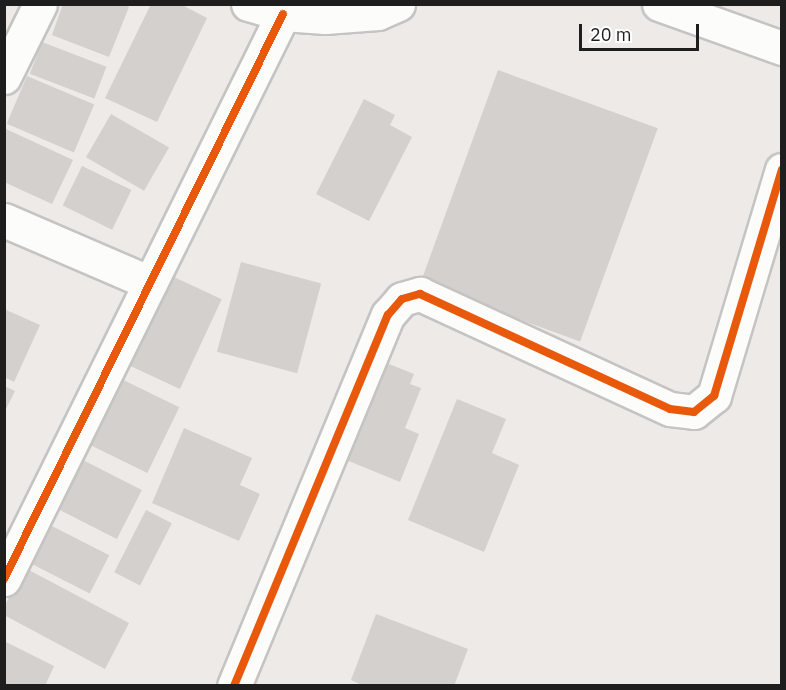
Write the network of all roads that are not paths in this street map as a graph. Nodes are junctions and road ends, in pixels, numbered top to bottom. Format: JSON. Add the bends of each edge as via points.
{"nodes":[{"id":1,"x":40,"y":4,"type":"edge"},
{"id":2,"x":248,"y":4,"type":"edge"},
{"id":3,"x":398,"y":4,"type":"edge"},
{"id":4,"x":659,"y":4,"type":"edge"},
{"id":5,"x":283,"y":14,"type":"junction"},
{"id":6,"x":782,"y":48,"type":"edge"},
{"id":7,"x":4,"y":76,"type":"edge"},
{"id":8,"x":782,"y":170,"type":"edge"},
{"id":9,"x":4,"y":220,"type":"edge"},
{"id":10,"x":150,"y":283,"type":"junction"},
{"id":11,"x":4,"y":579,"type":"edge"},
{"id":12,"x":234,"y":686,"type":"edge"}],
"edges":[{"from":1,"to":7,"type":"street"},
{"from":2,"to":5,"type":"street"},
{"from":3,"to":5,"type":"street","via":[[378,13],[325,17]]},
{"from":4,"to":6,"type":"street"},
{"from":5,"to":10,"type":"street"},
{"from":8,"to":12,"type":"street","via":[[714,396],[694,412],[670,409],[420,294],[402,299],[388,315]]},
{"from":9,"to":10,"type":"street"},
{"from":10,"to":11,"type":"street"}]}
